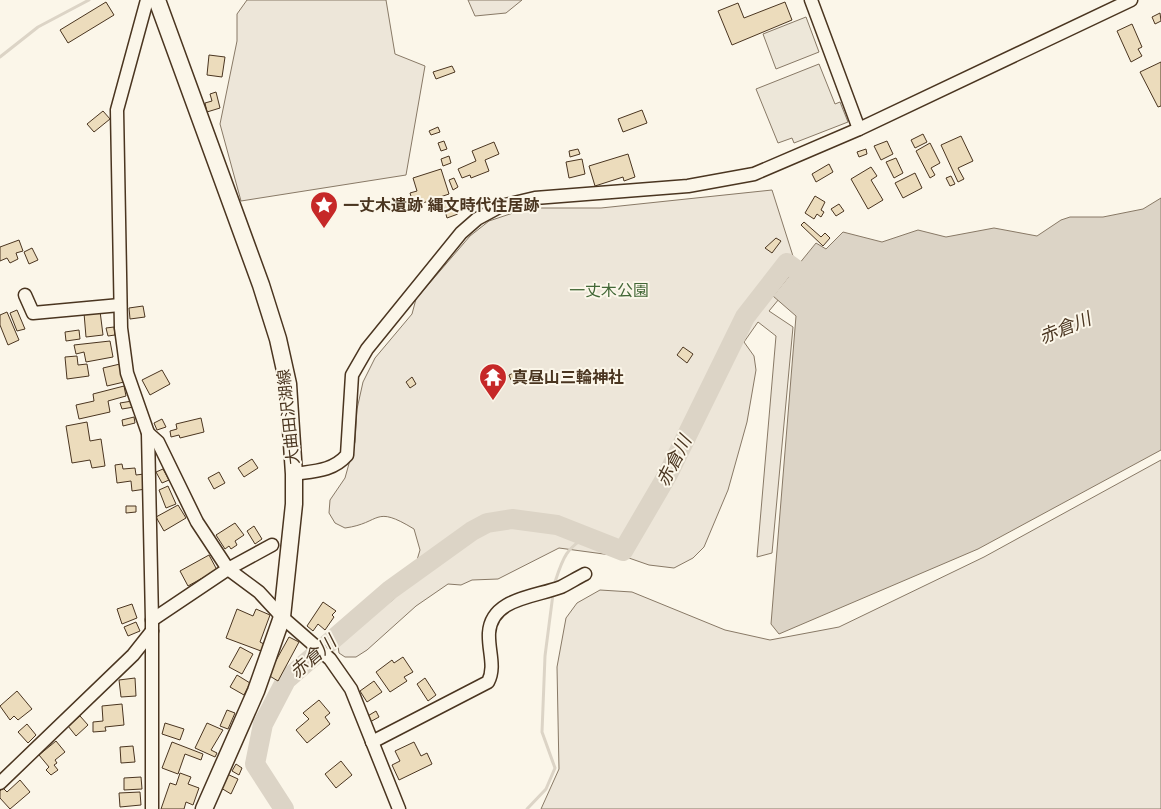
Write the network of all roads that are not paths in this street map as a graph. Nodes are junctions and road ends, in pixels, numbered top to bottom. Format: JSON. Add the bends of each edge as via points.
{"nodes":[{"id":1,"x":147,"y":0,"type":"edge"},
{"id":2,"x":157,"y":0,"type":"edge"},
{"id":3,"x":811,"y":0,"type":"edge"},
{"id":4,"x":1131,"y":0,"type":"edge"},
{"id":5,"x":859,"y":129,"type":"junction"},
{"id":6,"x":25,"y":295,"type":"dead end"},
{"id":7,"x":120,"y":305,"type":"junction"},
{"id":8,"x":148,"y":433,"type":"junction"},
{"id":9,"x":294,"y":474,"type":"junction"},
{"id":10,"x":272,"y":545,"type":"dead end"},
{"id":11,"x":228,"y":569,"type":"junction"},
{"id":12,"x":585,"y":574,"type":"dead end"},
{"id":13,"x":282,"y":617,"type":"junction"},
{"id":14,"x":152,"y":626,"type":"junction"},
{"id":15,"x":372,"y":742,"type":"junction"},
{"id":16,"x":0,"y":783,"type":"edge"},
{"id":17,"x":152,"y":809,"type":"edge"},
{"id":18,"x":204,"y":809,"type":"edge"},
{"id":19,"x":399,"y":809,"type":"edge"}],
"edges":[{"from":1,"to":7,"type":"street","via":[[117,110]]},
{"from":2,"to":9,"type":"main road","name":"大曲田沢湖線","via":[[278,339],[288,384]]},
{"from":3,"to":5,"type":"street"},
{"from":4,"to":5,"type":"street"},
{"from":5,"to":9,"type":"street","via":[[733,180],[632,192],[535,198],[501,206],[477,219],[367,349],[352,375],[347,455],[330,468]]},
{"from":6,"to":7,"type":"street","via":[[33,313]]},
{"from":7,"to":8,"type":"street","via":[[127,373]]},
{"from":8,"to":11,"type":"street","via":[[158,442],[197,522]]},
{"from":8,"to":14,"type":"street"},
{"from":9,"to":13,"type":"main road","name":"大曲田沢湖線","via":[[294,504]]},
{"from":10,"to":11,"type":"street"},
{"from":11,"to":13,"type":"street","via":[[259,592]]},
{"from":11,"to":14,"type":"street"},
{"from":12,"to":15,"type":"street","via":[[561,587],[501,608],[491,620],[492,675],[488,682]]},
{"from":13,"to":15,"type":"street","via":[[330,659],[351,689]]},
{"from":13,"to":18,"type":"main road","name":"大曲田沢湖線","via":[[256,691]]},
{"from":14,"to":16,"type":"street","via":[[133,655]]},
{"from":14,"to":17,"type":"street"},
{"from":15,"to":19,"type":"street"}]}
